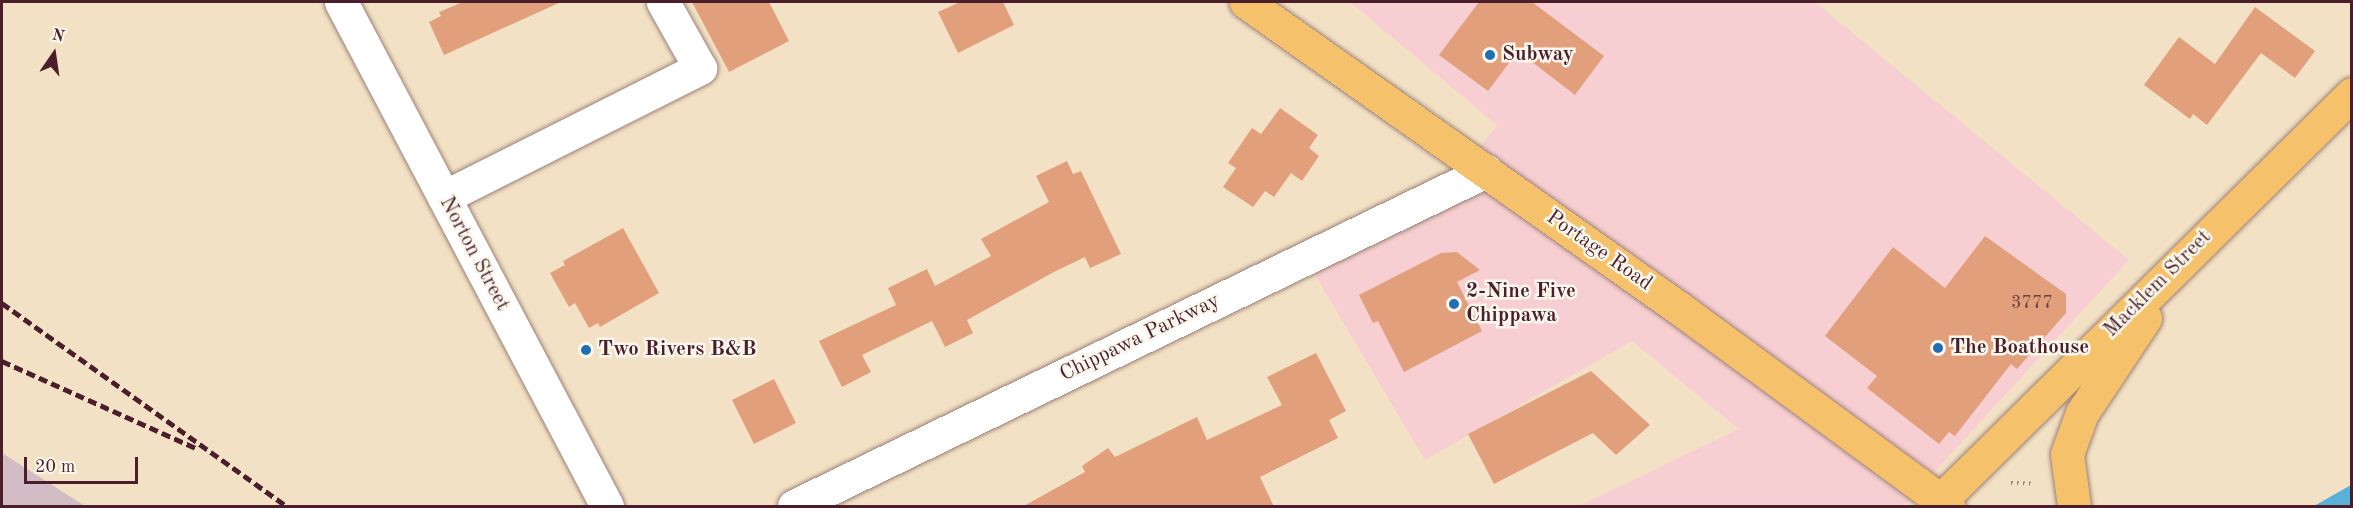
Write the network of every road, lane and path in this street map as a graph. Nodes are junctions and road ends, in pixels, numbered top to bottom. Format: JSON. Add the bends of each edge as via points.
{"nodes":[{"id":1,"x":341,"y":2,"type":"edge"},
{"id":2,"x":663,"y":2,"type":"edge"},
{"id":3,"x":1246,"y":2,"type":"edge"},
{"id":4,"x":2352,"y":94,"type":"edge"},
{"id":5,"x":1486,"y":171,"type":"junction"},
{"id":6,"x":444,"y":197,"type":"junction"},
{"id":7,"x":2205,"y":237,"type":"junction"},
{"id":8,"x":2011,"y":482,"type":"dead end"},
{"id":9,"x":2039,"y":484,"type":"dead end"},
{"id":10,"x":1941,"y":505,"type":"edge"},
{"id":11,"x":607,"y":507,"type":"edge"},
{"id":12,"x":794,"y":507,"type":"edge"},
{"id":13,"x":2073,"y":507,"type":"edge"}],
"edges":[{"from":1,"to":6,"type":"street","name":"Norton Street"},
{"from":2,"to":6,"type":"street","via":[[700,68]]},
{"from":3,"to":5,"type":"main road","name":"Portage Road"},
{"from":4,"to":7,"type":"main road","name":"Macklem Street"},
{"from":5,"to":10,"type":"main road","name":"Portage Road"},
{"from":5,"to":12,"type":"street","name":"Chippawa Parkway"},
{"from":6,"to":11,"type":"street","name":"Norton Street"},
{"from":7,"to":10,"type":"main road","name":"Macklem Street"},
{"from":7,"to":13,"type":"main road","via":[[2082,413],[2067,454]]},
{"from":8,"to":9,"type":"path"}]}
